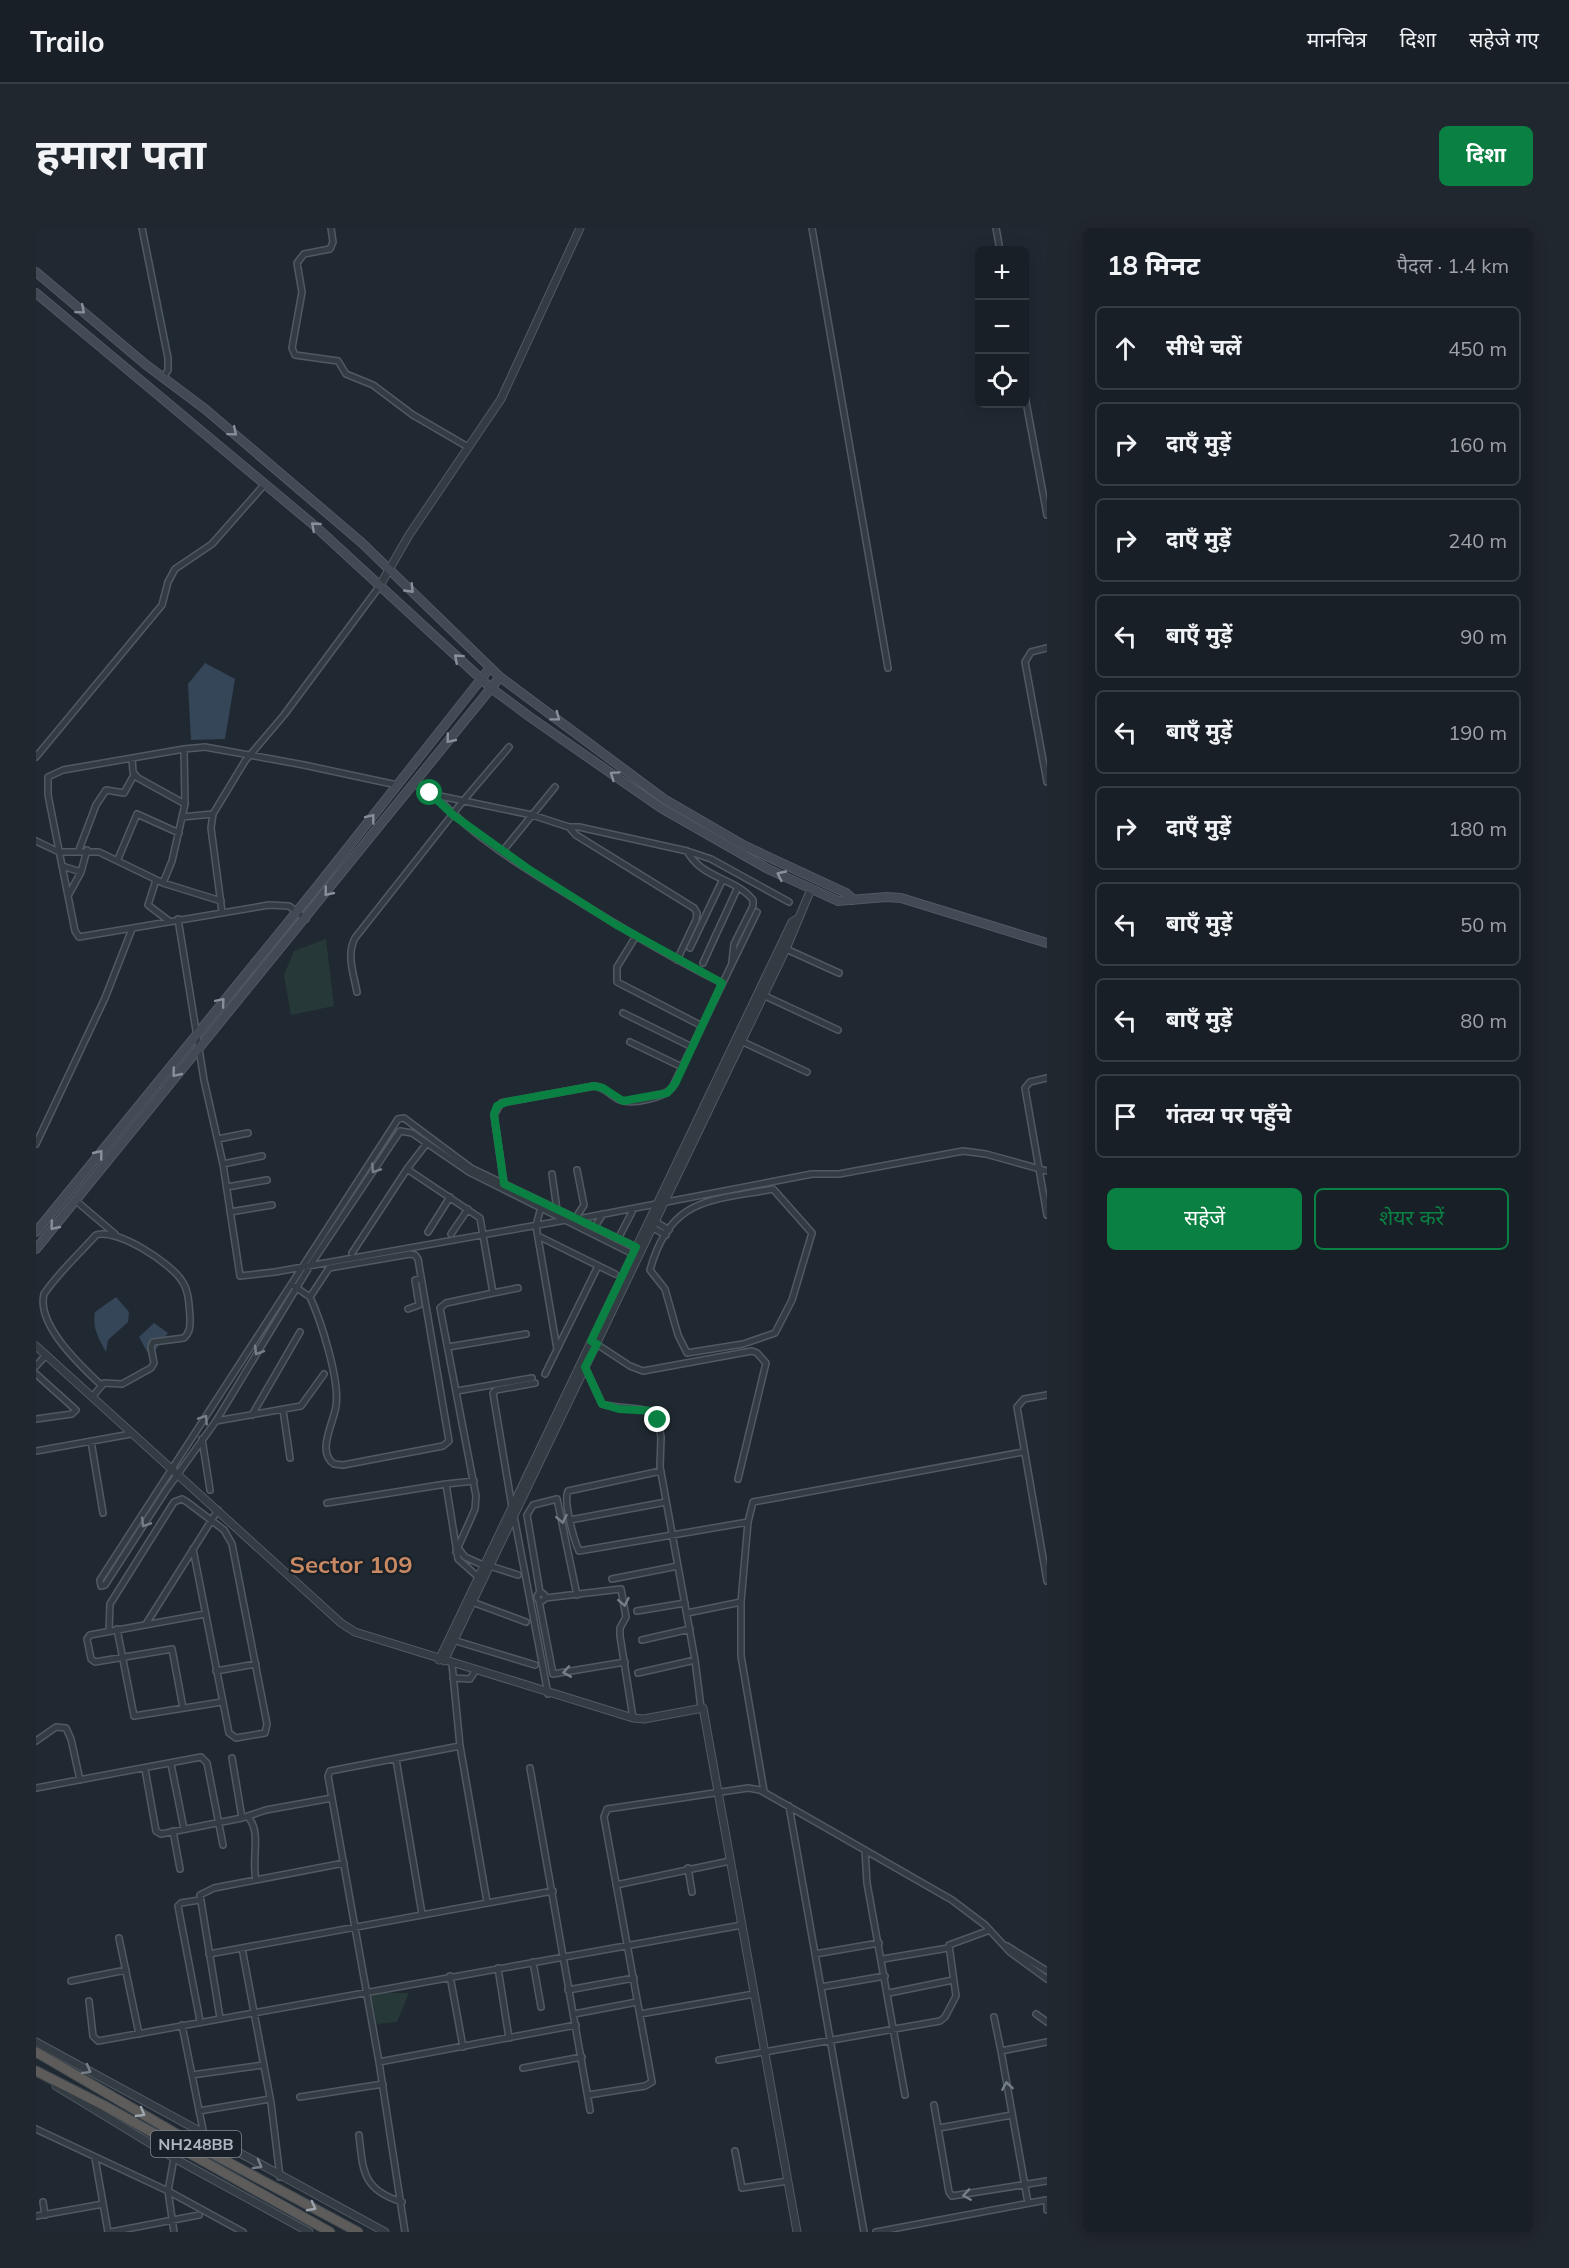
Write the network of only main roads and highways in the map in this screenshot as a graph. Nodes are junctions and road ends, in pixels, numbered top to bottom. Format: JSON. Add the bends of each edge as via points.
{"nodes":[{"id":1,"x":36,"y":272,"type":"edge"},
{"id":2,"x":36,"y":293,"type":"edge"},
{"id":3,"x":489,"y":669,"type":"junction"},
{"id":4,"x":500,"y":677,"type":"junction"},
{"id":5,"x":481,"y":679,"type":"junction"},
{"id":6,"x":490,"y":688,"type":"junction"},
{"id":7,"x":854,"y":900,"type":"junction"},
{"id":8,"x":1047,"y":943,"type":"edge"},
{"id":9,"x":36,"y":1232,"type":"edge"},
{"id":10,"x":36,"y":1249,"type":"edge"},
{"id":11,"x":36,"y":2052,"type":"edge"},
{"id":12,"x":36,"y":2071,"type":"edge"},
{"id":13,"x":330,"y":2232,"type":"edge"},
{"id":14,"x":358,"y":2232,"type":"edge"}],
"edges":[{"from":1,"to":3,"type":"main road","one_way":true,"via":[[205,409],[389,568]]},
{"from":5,"to":2,"type":"main road","one_way":true,"via":[[315,526]]},
{"from":3,"to":4,"type":"main road"},
{"from":3,"to":5,"type":"main road"},
{"from":4,"to":6,"type":"main road"},
{"from":4,"to":7,"type":"main road","one_way":true,"via":[[664,800]]},
{"from":5,"to":6,"type":"main road"},
{"from":9,"to":5,"type":"main road","one_way":true},
{"from":7,"to":6,"type":"main road","one_way":true,"via":[[838,901],[711,838],[661,808]]},
{"from":6,"to":10,"type":"main road","one_way":true},
{"from":7,"to":8,"type":"main road","via":[[901,898]]},
{"from":11,"to":14,"type":"highway","number":"NH248BB","one_way":true,"via":[[187,2140]]},
{"from":12,"to":13,"type":"highway","number":"NH248BB"}]}
